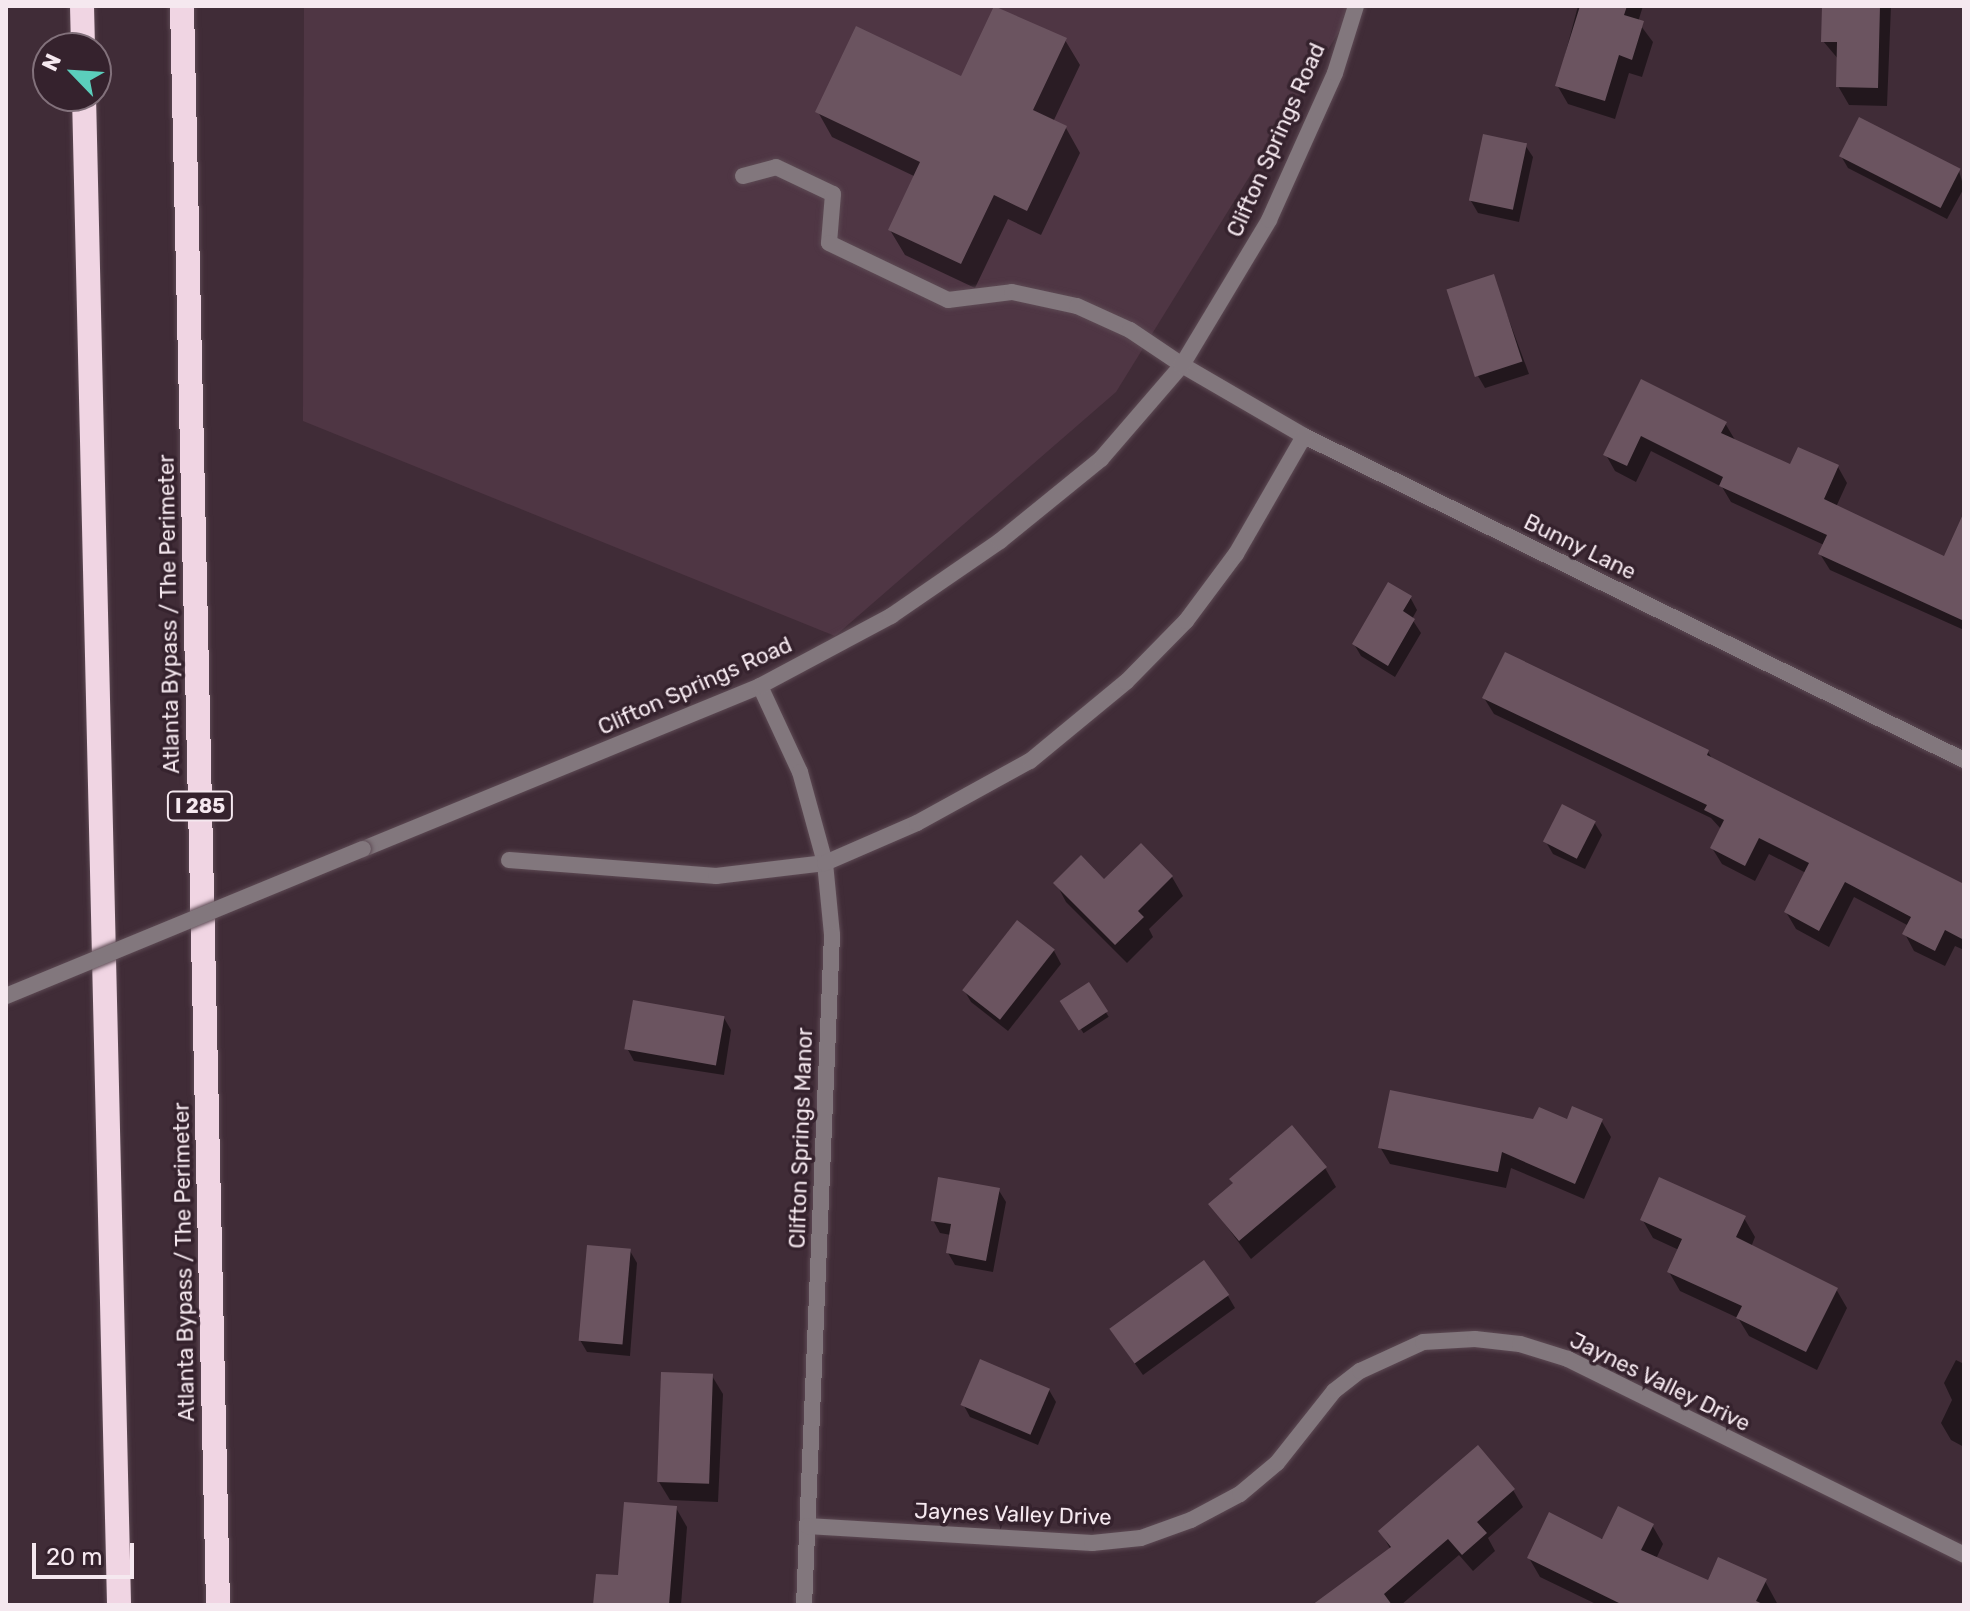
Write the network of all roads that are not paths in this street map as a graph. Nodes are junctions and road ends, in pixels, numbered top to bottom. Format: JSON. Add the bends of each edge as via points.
{"nodes":[{"id":1,"x":82,"y":6,"type":"edge"},
{"id":2,"x":182,"y":6,"type":"edge"},
{"id":3,"x":1356,"y":6,"type":"edge"},
{"id":4,"x":83,"y":32,"type":"edge"},
{"id":5,"x":84,"y":112,"type":"edge"},
{"id":6,"x":743,"y":176,"type":"dead end"},
{"id":7,"x":1182,"y":365,"type":"junction"},
{"id":8,"x":1304,"y":436,"type":"junction"},
{"id":9,"x":760,"y":686,"type":"junction"},
{"id":10,"x":1964,"y":760,"type":"edge"},
{"id":11,"x":509,"y":860,"type":"dead end"},
{"id":12,"x":825,"y":863,"type":"junction"},
{"id":13,"x":6,"y":996,"type":"edge"},
{"id":14,"x":807,"y":1526,"type":"junction"},
{"id":15,"x":1964,"y":1555,"type":"edge"},
{"id":16,"x":119,"y":1605,"type":"edge"},
{"id":17,"x":218,"y":1605,"type":"edge"},
{"id":18,"x":804,"y":1605,"type":"edge"}],
"edges":[{"from":1,"to":4,"type":"highway"},
{"from":2,"to":17,"type":"highway","name":"Atlanta Bypass / The Perimeter","number":"I 285"},
{"from":3,"to":7,"type":"street","name":"Clifton Springs Road","via":[[1335,73],[1269,220]]},
{"from":5,"to":16,"type":"highway"},
{"from":6,"to":7,"type":"street","name":"Bunny Lane","via":[[776,167],[833,194],[829,243],[948,300],[1012,292],[1077,306],[1130,330]]},
{"from":7,"to":8,"type":"street","name":"Bunny Lane"},
{"from":7,"to":9,"type":"street","name":"Clifton Springs Road","via":[[1101,459],[1000,541],[891,616]]},
{"from":8,"to":10,"type":"street","name":"Bunny Lane"},
{"from":8,"to":12,"type":"street","via":[[1236,554],[1186,621],[1126,682],[1030,761],[917,823]]},
{"from":9,"to":12,"type":"street","name":"Clifton Springs Manor","via":[[800,772]]},
{"from":9,"to":13,"type":"street","name":"Clifton Springs Road","bridge":true},
{"from":11,"to":12,"type":"street","via":[[716,876]]},
{"from":12,"to":14,"type":"street","name":"Clifton Springs Manor","via":[[832,935]]},
{"from":14,"to":15,"type":"street","name":"Jaynes Valley Drive","via":[[1092,1543],[1141,1538],[1240,1494],[1277,1463],[1334,1391],[1360,1371],[1423,1342],[1475,1339],[1520,1344],[1568,1359]]},
{"from":14,"to":18,"type":"street","name":"Clifton Springs Manor"}]}
